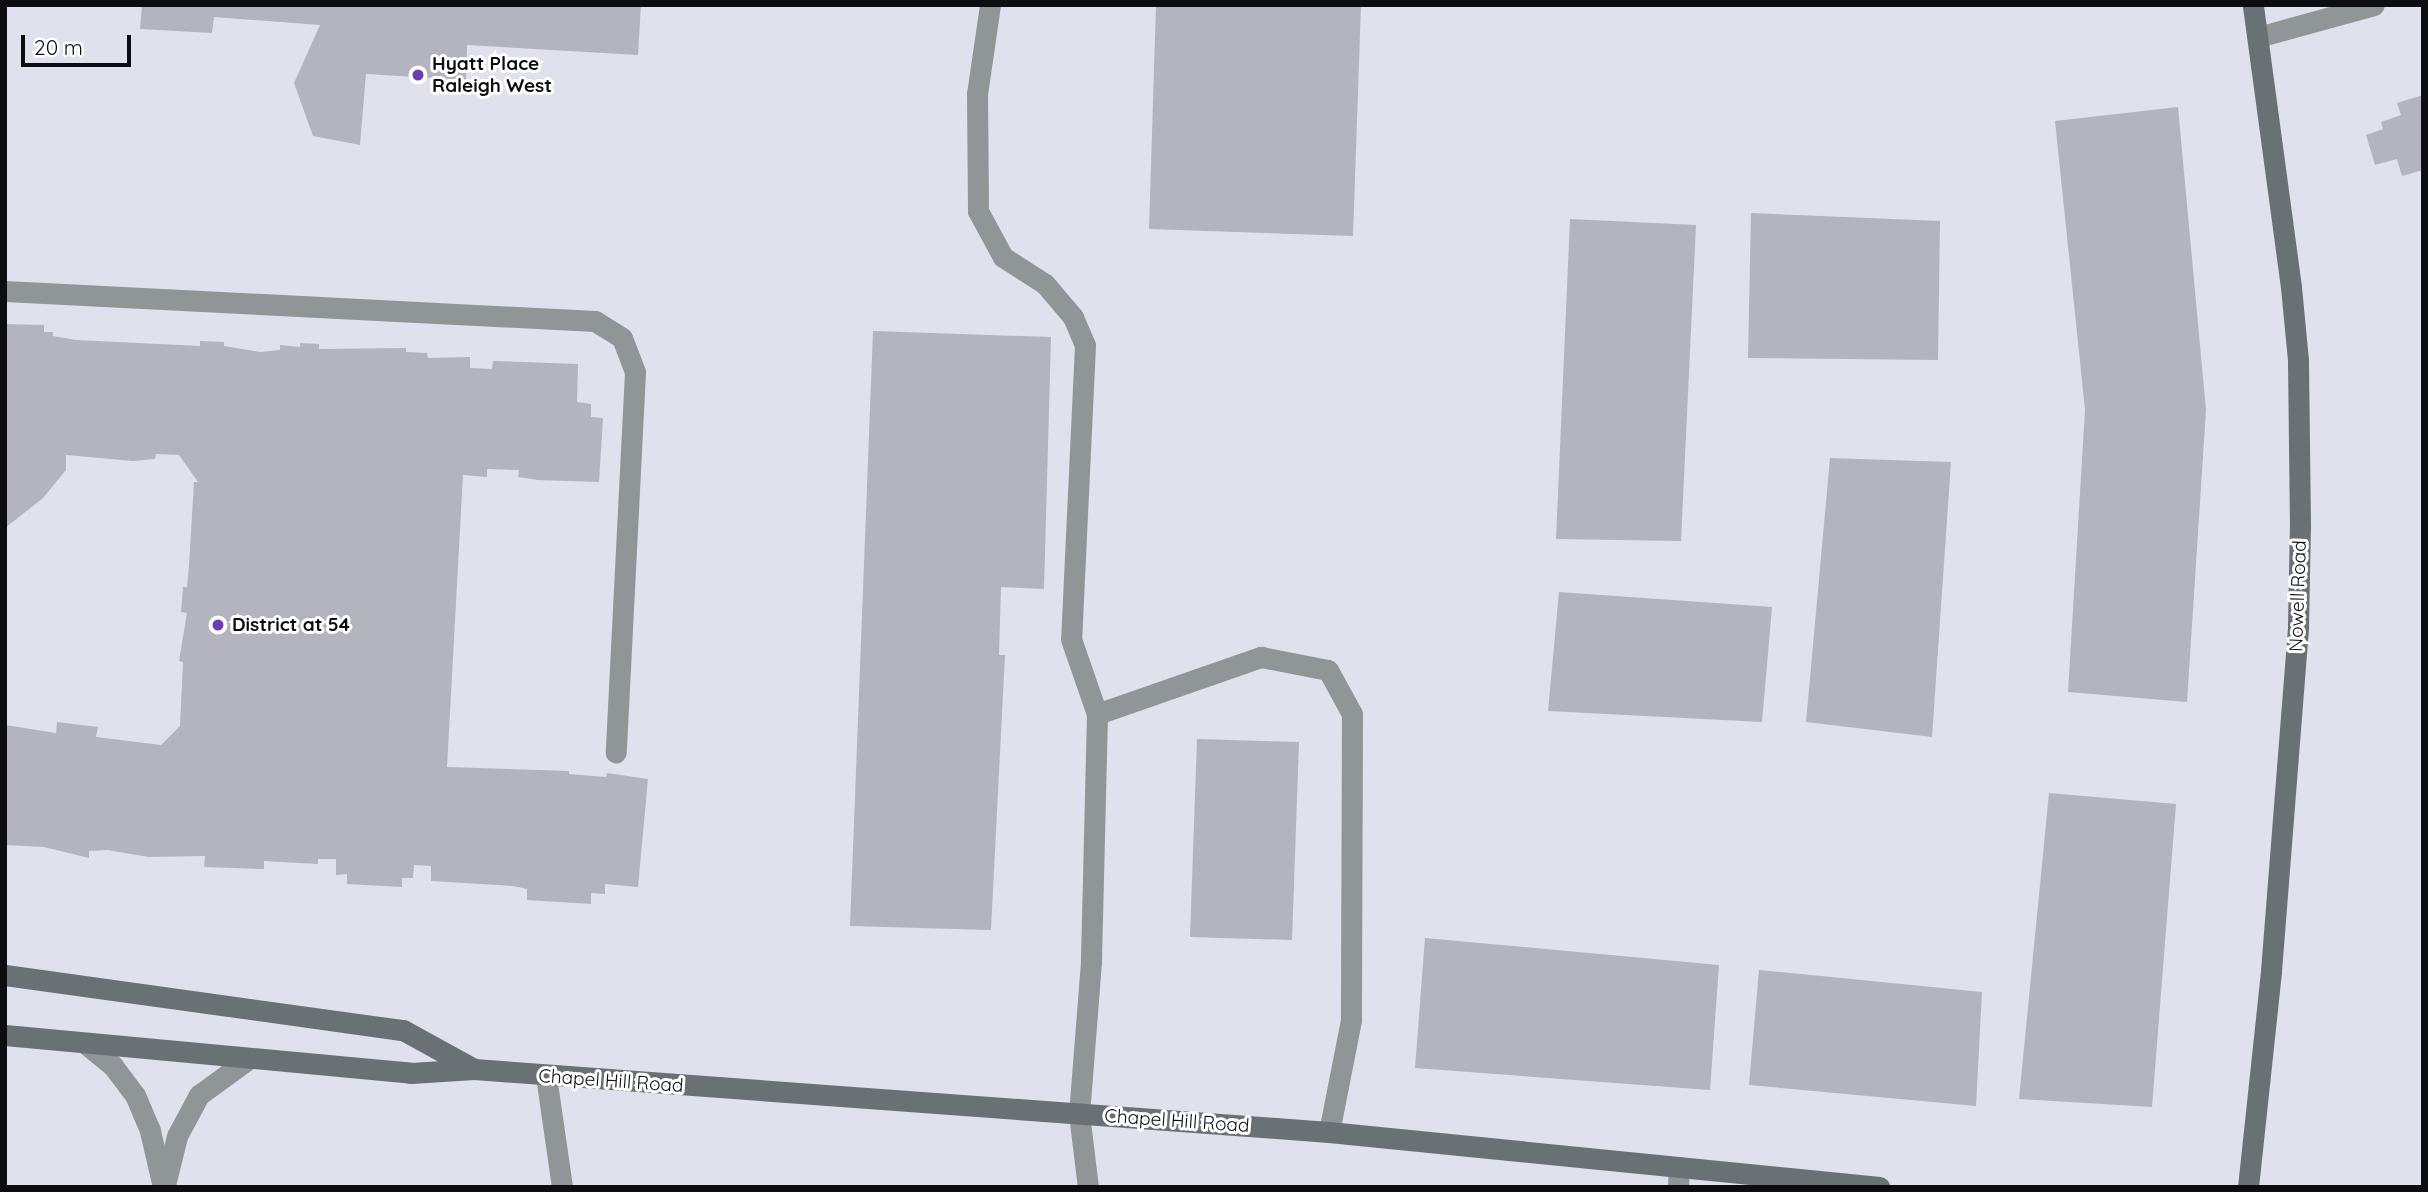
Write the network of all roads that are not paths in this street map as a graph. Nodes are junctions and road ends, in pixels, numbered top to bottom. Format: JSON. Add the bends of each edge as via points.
{"nodes":[{"id":1,"x":990,"y":5,"type":"edge"},
{"id":2,"x":2253,"y":5,"type":"edge"},
{"id":3,"x":2374,"y":5,"type":"edge"},
{"id":4,"x":2258,"y":37,"type":"junction"},
{"id":5,"x":5,"y":291,"type":"edge"},
{"id":6,"x":1097,"y":714,"type":"junction"},
{"id":7,"x":616,"y":753,"type":"dead end"},
{"id":8,"x":5,"y":975,"type":"edge"},
{"id":9,"x":5,"y":1035,"type":"edge"},
{"id":10,"x":86,"y":1044,"type":"junction"},
{"id":11,"x":247,"y":1060,"type":"junction"},
{"id":12,"x":474,"y":1069,"type":"junction"},
{"id":13,"x":546,"y":1076,"type":"junction"},
{"id":14,"x":1079,"y":1114,"type":"junction"},
{"id":15,"x":1329,"y":1132,"type":"junction"},
{"id":16,"x":1679,"y":1177,"type":"edge"},
{"id":17,"x":164,"y":1187,"type":"edge"},
{"id":18,"x":562,"y":1187,"type":"edge"},
{"id":19,"x":1088,"y":1187,"type":"edge"},
{"id":20,"x":1879,"y":1187,"type":"edge"},
{"id":21,"x":2248,"y":1187,"type":"edge"}],
"edges":[{"from":1,"to":6,"type":"street","via":[[977,94],[978,211],[1003,257],[1045,284],[1073,317],[1085,345],[1071,639]]},
{"from":2,"to":4,"type":"main road","name":"Nowell Road"},
{"from":3,"to":4,"type":"street"},
{"from":4,"to":21,"type":"main road","name":"Nowell Road","via":[[2298,360],[2300,526],[2298,626],[2274,932]]},
{"from":5,"to":7,"type":"street","via":[[595,321],[622,338],[635,372]]},
{"from":6,"to":14,"type":"street","via":[[1091,962]]},
{"from":6,"to":15,"type":"street","via":[[1261,657],[1328,670],[1352,714],[1351,1020]]},
{"from":8,"to":12,"type":"main road","name":"Chapel Hill Road","via":[[402,1030]]},
{"from":9,"to":10,"type":"main road","name":"Chapel Hill Road"},
{"from":10,"to":11,"type":"main road","name":"Chapel Hill Road"},
{"from":10,"to":17,"type":"street","via":[[113,1066],[135,1095]]},
{"from":11,"to":12,"type":"main road","name":"Chapel Hill Road","via":[[411,1073]]},
{"from":11,"to":17,"type":"street","via":[[199,1095],[177,1136]]},
{"from":12,"to":13,"type":"main road","name":"Chapel Hill Road"},
{"from":13,"to":14,"type":"main road","name":"Chapel Hill Road"},
{"from":13,"to":18,"type":"street"},
{"from":14,"to":15,"type":"main road","name":"Chapel Hill Road"},
{"from":14,"to":19,"type":"street"},
{"from":15,"to":16,"type":"main road","name":"Chapel Hill Road"},
{"from":16,"to":20,"type":"main road","name":"Chapel Hill Road"}]}
